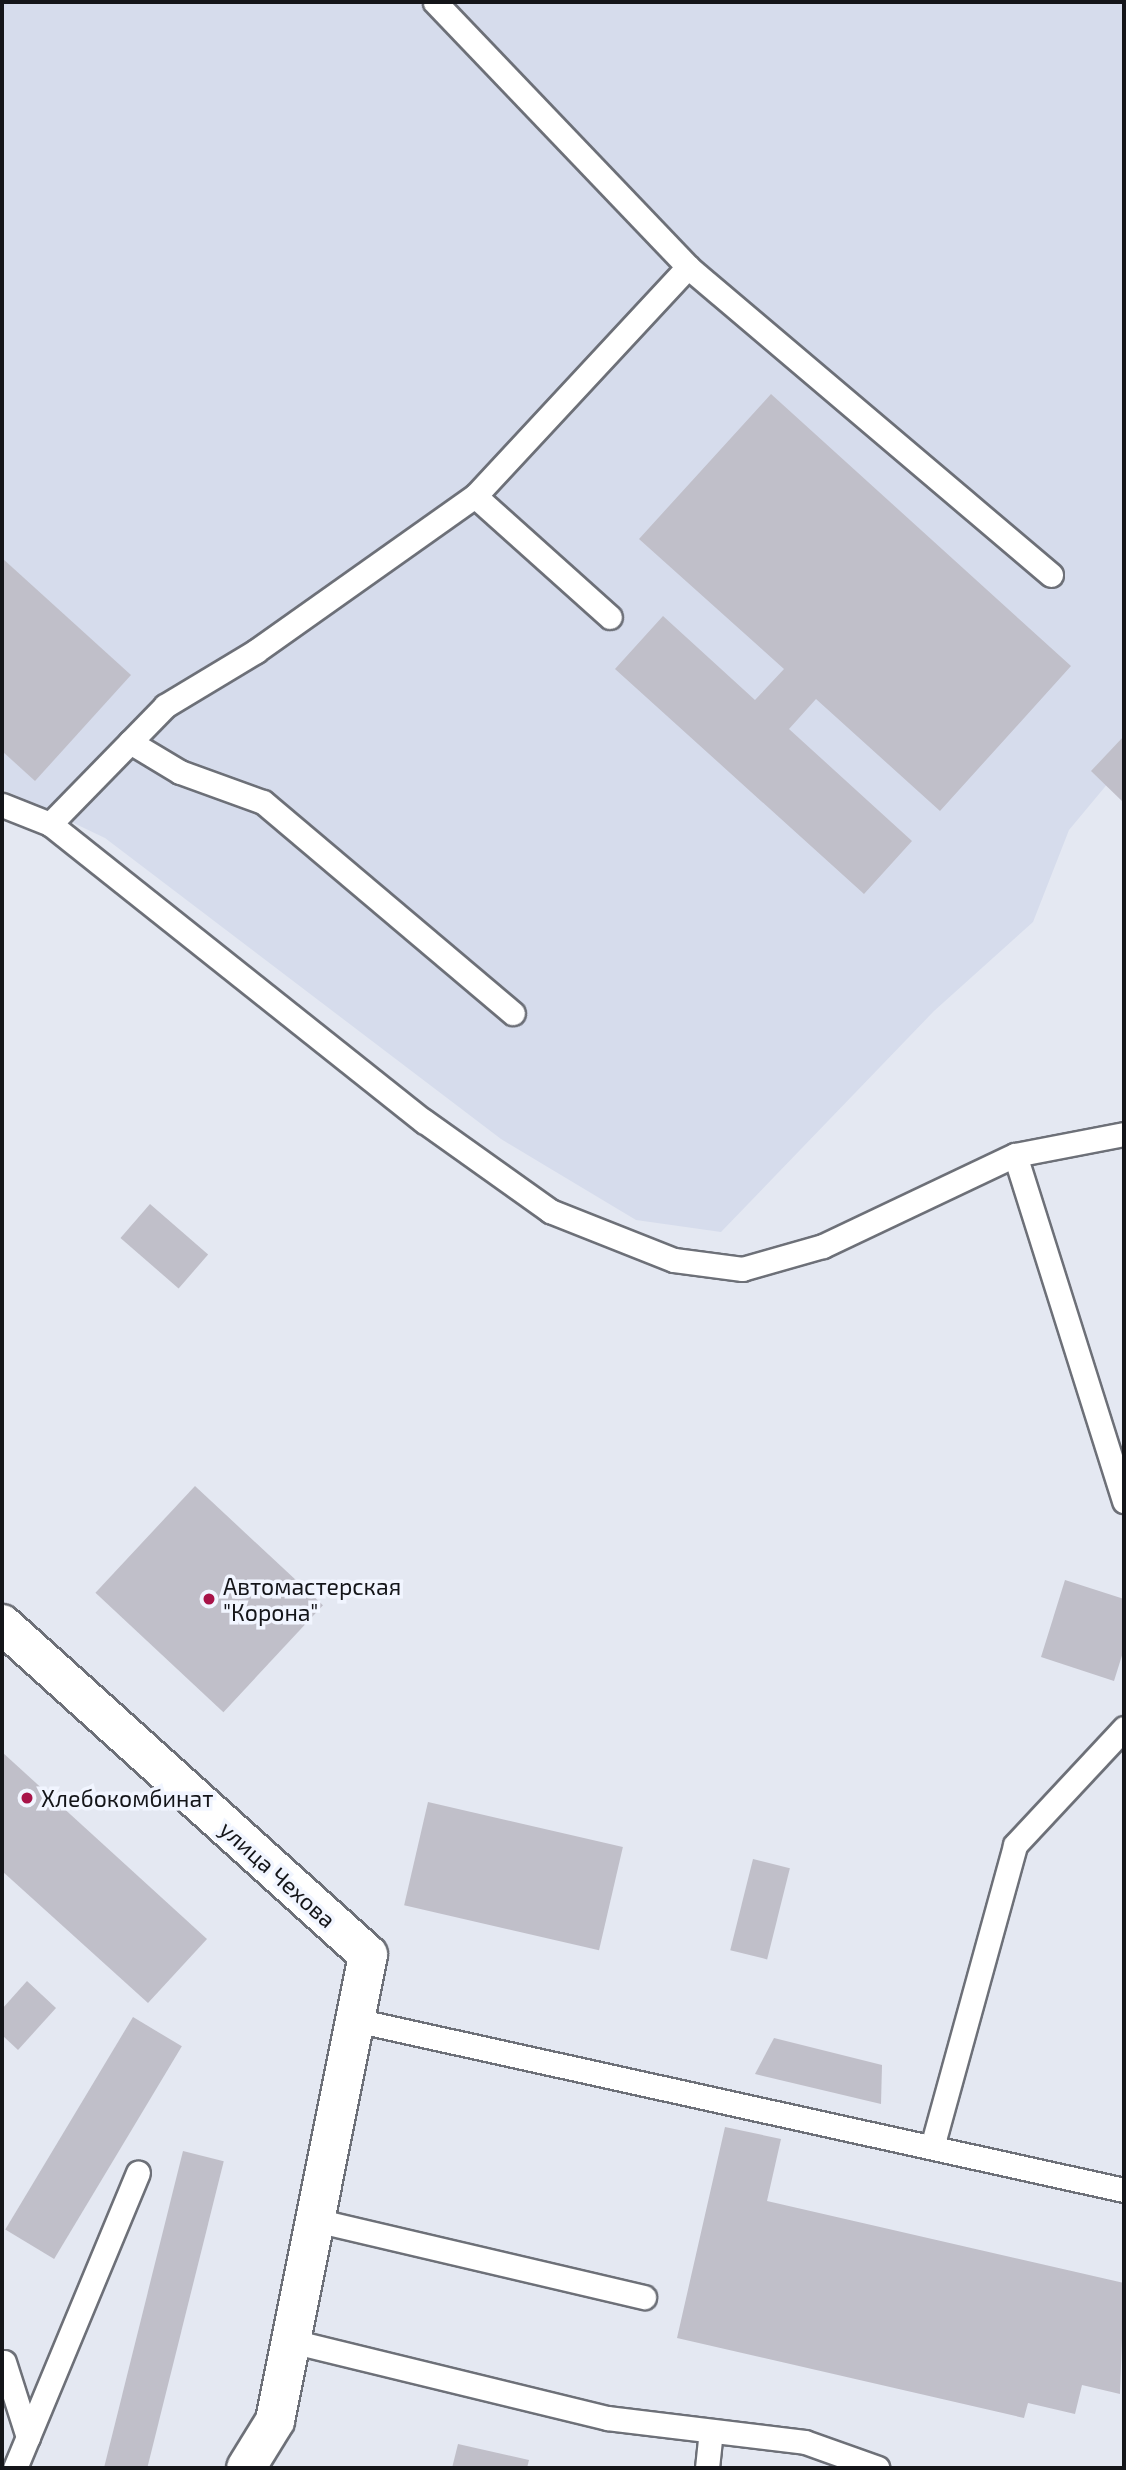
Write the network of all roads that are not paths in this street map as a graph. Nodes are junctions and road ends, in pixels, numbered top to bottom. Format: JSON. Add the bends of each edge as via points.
{"nodes":[{"id":1,"x":435,"y":2,"type":"edge"},
{"id":2,"x":688,"y":267,"type":"junction"},
{"id":3,"x":475,"y":496,"type":"junction"},
{"id":4,"x":1051,"y":575,"type":"dead end"},
{"id":5,"x":610,"y":617,"type":"dead end"},
{"id":6,"x":130,"y":742,"type":"junction"},
{"id":7,"x":2,"y":805,"type":"edge"},
{"id":8,"x":50,"y":824,"type":"junction"},
{"id":9,"x":513,"y":1013,"type":"dead end"},
{"id":10,"x":1124,"y":1134,"type":"edge"},
{"id":11,"x":1015,"y":1155,"type":"junction"},
{"id":12,"x":1124,"y":1501,"type":"edge"},
{"id":13,"x":2,"y":1624,"type":"edge"},
{"id":14,"x":1124,"y":1728,"type":"edge"},
{"id":15,"x":355,"y":2020,"type":"junction"},
{"id":16,"x":932,"y":2147,"type":"junction"},
{"id":17,"x":138,"y":2173,"type":"dead end"},
{"id":18,"x":1124,"y":2190,"type":"edge"},
{"id":19,"x":315,"y":2220,"type":"junction"},
{"id":20,"x":644,"y":2297,"type":"dead end"},
{"id":21,"x":291,"y":2341,"type":"junction"},
{"id":22,"x":4,"y":2362,"type":"dead end"},
{"id":23,"x":711,"y":2431,"type":"junction"},
{"id":24,"x":28,"y":2437,"type":"junction"},
{"id":25,"x":15,"y":2468,"type":"edge"},
{"id":26,"x":246,"y":2468,"type":"edge"},
{"id":27,"x":706,"y":2468,"type":"edge"},
{"id":28,"x":878,"y":2468,"type":"edge"}],
"edges":[{"from":1,"to":2,"type":"lane"},
{"from":2,"to":3,"type":"lane"},
{"from":2,"to":4,"type":"lane"},
{"from":3,"to":5,"type":"lane"},
{"from":3,"to":6,"type":"lane","via":[[256,651],[165,706]]},
{"from":6,"to":8,"type":"lane"},
{"from":6,"to":9,"type":"lane","via":[[180,772],[263,802]]},
{"from":7,"to":8,"type":"lane"},
{"from":8,"to":11,"type":"lane","via":[[424,1121],[550,1211],[674,1260],[742,1269],[823,1245]]},
{"from":10,"to":11,"type":"lane"},
{"from":11,"to":12,"type":"lane"},
{"from":13,"to":15,"type":"street","name":"улица Чехова","via":[[368,1955]]},
{"from":14,"to":16,"type":"lane","via":[[1014,1845]]},
{"from":15,"to":16,"type":"lane"},
{"from":15,"to":19,"type":"street"},
{"from":16,"to":18,"type":"lane"},
{"from":17,"to":24,"type":"lane"},
{"from":19,"to":20,"type":"lane"},
{"from":19,"to":21,"type":"street"},
{"from":21,"to":23,"type":"lane","via":[[607,2418]]},
{"from":21,"to":26,"type":"street","via":[[275,2421]]},
{"from":22,"to":24,"type":"lane"},
{"from":23,"to":27,"type":"lane"},
{"from":23,"to":28,"type":"lane","via":[[806,2442]]},
{"from":24,"to":25,"type":"lane"}]}
